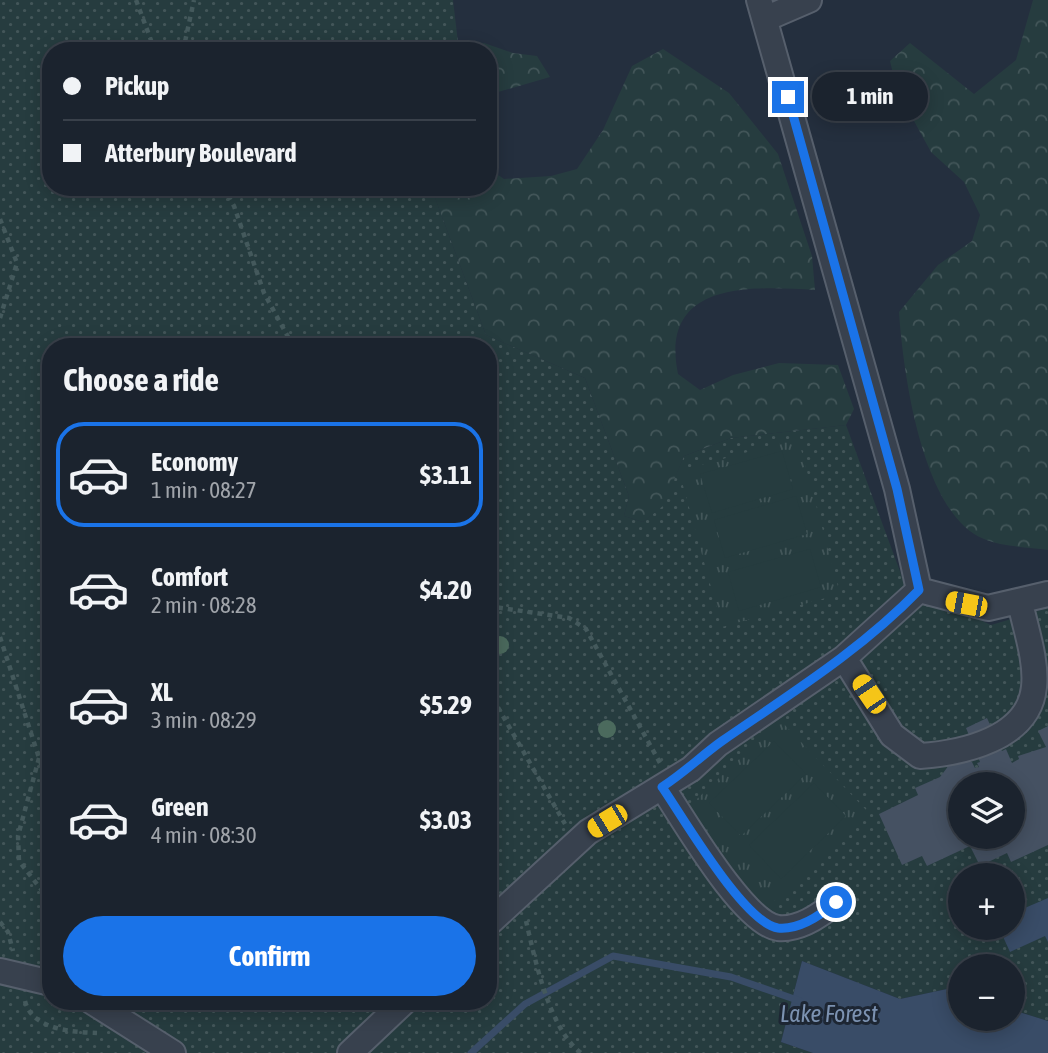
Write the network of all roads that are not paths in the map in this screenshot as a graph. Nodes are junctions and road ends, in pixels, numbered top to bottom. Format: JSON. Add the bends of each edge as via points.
{"nodes":[{"id":1,"x":809,"y":0,"type":"edge"},
{"id":2,"x":762,"y":9,"type":"edge"},
{"id":3,"x":919,"y":590,"type":"junction"},
{"id":4,"x":1048,"y":594,"type":"edge"},
{"id":5,"x":1020,"y":602,"type":"junction"},
{"id":6,"x":844,"y":658,"type":"junction"},
{"id":7,"x":1041,"y":687,"type":"edge"},
{"id":8,"x":666,"y":785,"type":"junction"},
{"id":9,"x":836,"y":902,"type":"dead end"},
{"id":10,"x":497,"y":916,"type":"edge"},
{"id":11,"x":0,"y":971,"type":"edge"},
{"id":12,"x":42,"y":982,"type":"edge"},
{"id":13,"x":105,"y":1010,"type":"edge"},
{"id":14,"x":395,"y":1010,"type":"edge"},
{"id":15,"x":173,"y":1053,"type":"edge"},
{"id":16,"x":349,"y":1053,"type":"edge"}],
"edges":[{"from":1,"to":2,"type":"street"},
{"from":2,"to":3,"type":"street","via":[[897,489]]},
{"from":3,"to":5,"type":"street","via":[[988,608]]},
{"from":3,"to":6,"type":"street"},
{"from":4,"to":5,"type":"street"},
{"from":5,"to":7,"type":"street"},
{"from":6,"to":7,"type":"street","via":[[892,736],[920,756],[946,754],[1014,729]]},
{"from":6,"to":8,"type":"street"},
{"from":8,"to":9,"type":"street","via":[[732,890],[755,918],[778,928],[817,919]]},
{"from":8,"to":10,"type":"street","via":[[588,832]]},
{"from":11,"to":12,"type":"street"},
{"from":13,"to":15,"type":"street"},
{"from":14,"to":16,"type":"street"}]}
